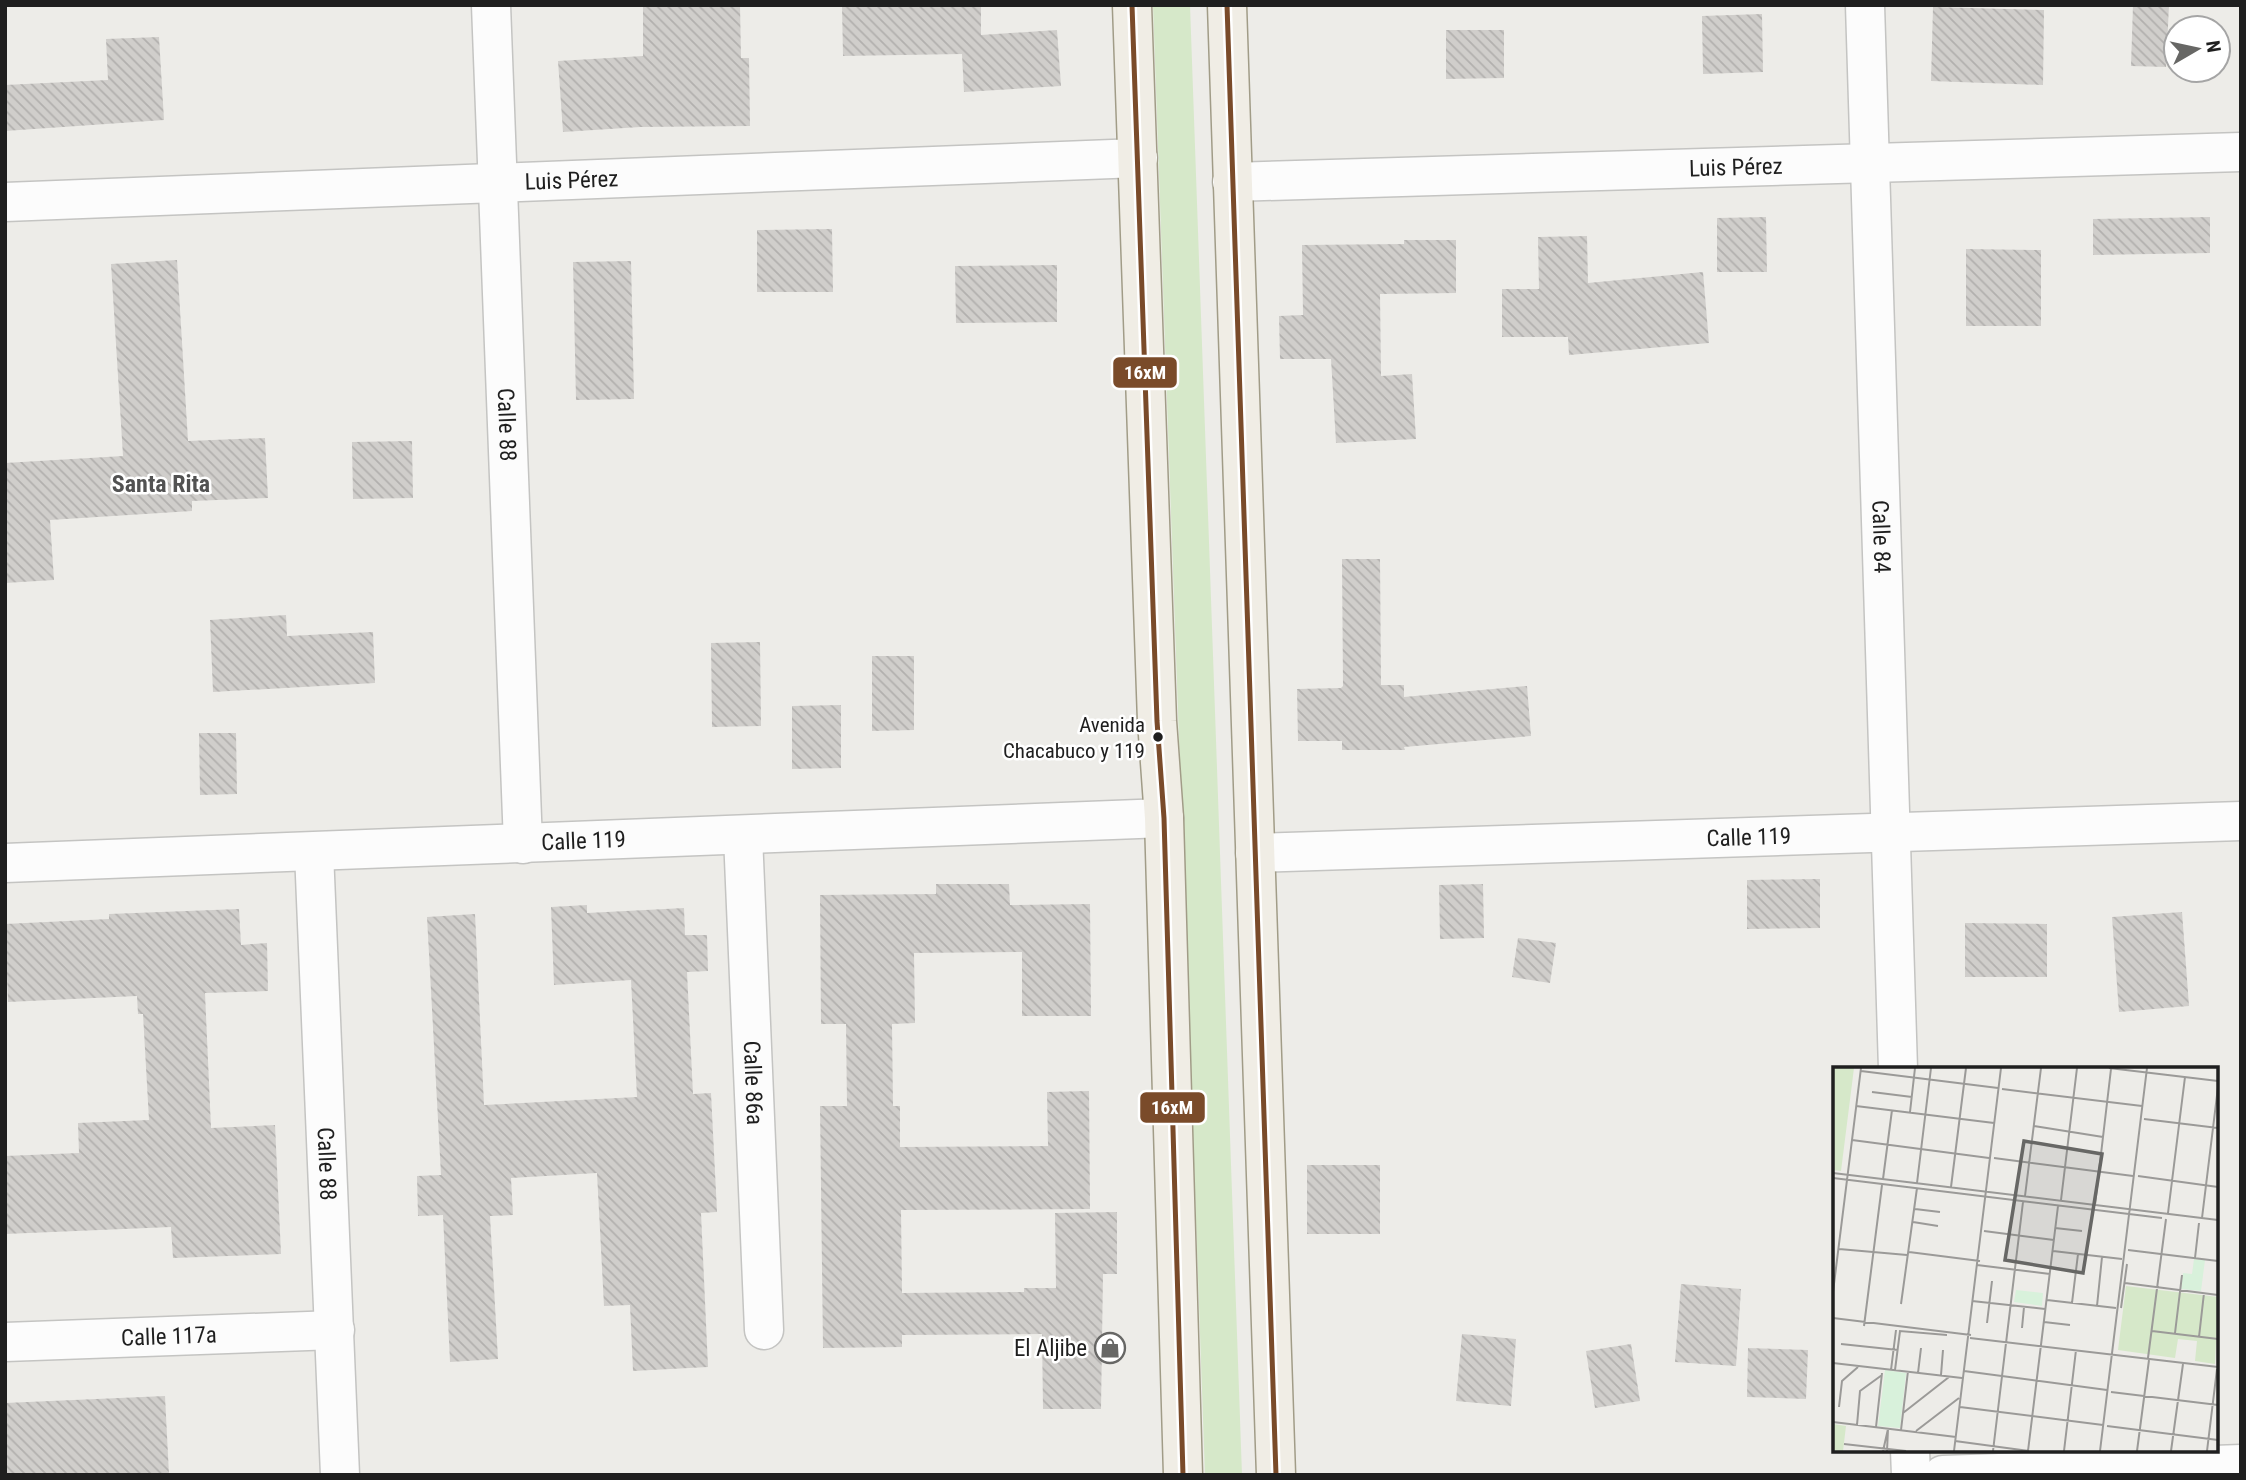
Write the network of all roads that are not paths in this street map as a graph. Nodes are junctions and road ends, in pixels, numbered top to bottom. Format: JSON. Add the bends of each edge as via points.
{"nodes":[{"id":1,"x":491,"y":5,"type":"edge"},
{"id":2,"x":1132,"y":5,"type":"edge"},
{"id":3,"x":1227,"y":5,"type":"edge"},
{"id":4,"x":1865,"y":5,"type":"edge"},
{"id":5,"x":2241,"y":152,"type":"edge"},
{"id":6,"x":1138,"y":158,"type":"junction"},
{"id":7,"x":1870,"y":162,"type":"junction"},
{"id":8,"x":1232,"y":181,"type":"junction"},
{"id":9,"x":498,"y":183,"type":"junction"},
{"id":10,"x":5,"y":202,"type":"edge"},
{"id":11,"x":1164,"y":818,"type":"junction"},
{"id":12,"x":2241,"y":821,"type":"edge"},
{"id":13,"x":1891,"y":832,"type":"junction"},
{"id":14,"x":743,"y":836,"type":"junction"},
{"id":15,"x":523,"y":844,"type":"junction"},
{"id":16,"x":314,"y":852,"type":"junction"},
{"id":17,"x":1255,"y":853,"type":"junction"},
{"id":18,"x":5,"y":863,"type":"edge"},
{"id":19,"x":1898,"y":1067,"type":"edge"},
{"id":20,"x":335,"y":1330,"type":"junction"},
{"id":21,"x":764,"y":1330,"type":"dead end"},
{"id":22,"x":5,"y":1342,"type":"edge"},
{"id":23,"x":1910,"y":1452,"type":"edge"},
{"id":24,"x":2241,"y":1464,"type":"edge"},
{"id":25,"x":340,"y":1475,"type":"edge"},
{"id":26,"x":1183,"y":1475,"type":"edge"},
{"id":27,"x":1276,"y":1475,"type":"edge"},
{"id":28,"x":1911,"y":1475,"type":"edge"},
{"id":29,"x":1943,"y":1475,"type":"edge"}],
"edges":[{"from":1,"to":9,"type":"street","name":"Calle 88"},
{"from":2,"to":6,"type":"main road"},
{"from":3,"to":8,"type":"main road"},
{"from":4,"to":7,"type":"street","name":"Calle 84"},
{"from":5,"to":7,"type":"street","name":"Luis Pérez"},
{"from":6,"to":9,"type":"street","name":"Luis Pérez"},
{"from":6,"to":11,"type":"main road"},
{"from":7,"to":8,"type":"street","name":"Luis Pérez"},
{"from":7,"to":13,"type":"street","name":"Calle 84"},
{"from":8,"to":17,"type":"main road"},
{"from":9,"to":10,"type":"street","name":"Luis Pérez"},
{"from":9,"to":15,"type":"street","name":"Calle 88"},
{"from":11,"to":14,"type":"street","name":"Calle 119"},
{"from":11,"to":26,"type":"main road"},
{"from":12,"to":13,"type":"street","name":"Calle 119"},
{"from":13,"to":17,"type":"street","name":"Calle 119"},
{"from":13,"to":19,"type":"street","name":"Calle 84"},
{"from":14,"to":15,"type":"street","name":"Calle 119"},
{"from":14,"to":21,"type":"street","name":"Calle 86a"},
{"from":15,"to":16,"type":"street","name":"Calle 119"},
{"from":16,"to":18,"type":"street","name":"Calle 119"},
{"from":16,"to":20,"type":"street","name":"Calle 88"},
{"from":17,"to":27,"type":"main road"},
{"from":20,"to":22,"type":"street","name":"Calle 117a"},
{"from":20,"to":25,"type":"street","name":"Calle 88"},
{"from":23,"to":28,"type":"street"},
{"from":24,"to":29,"type":"street"}]}
